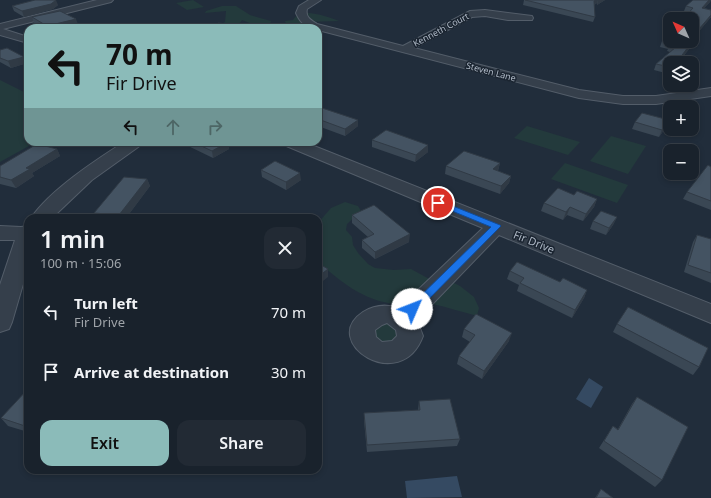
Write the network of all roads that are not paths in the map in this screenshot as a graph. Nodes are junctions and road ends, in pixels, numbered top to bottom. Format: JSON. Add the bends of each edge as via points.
{"nodes":[{"id":1,"x":90,"y":0,"type":"edge"},
{"id":2,"x":108,"y":0,"type":"edge"},
{"id":3,"x":316,"y":0,"type":"edge"},
{"id":4,"x":72,"y":8,"type":"junction"},
{"id":5,"x":528,"y":18,"type":"dead end"},
{"id":6,"x":309,"y":24,"type":"edge"},
{"id":7,"x":0,"y":27,"type":"edge"},
{"id":8,"x":322,"y":29,"type":"edge"},
{"id":9,"x":0,"y":32,"type":"edge"},
{"id":10,"x":24,"y":39,"type":"edge"},
{"id":11,"x":403,"y":50,"type":"junction"},
{"id":12,"x":711,"y":92,"type":"edge"},
{"id":13,"x":129,"y":146,"type":"edge"},
{"id":14,"x":300,"y":146,"type":"edge"},
{"id":15,"x":45,"y":214,"type":"edge"},
{"id":16,"x":497,"y":226,"type":"junction"},
{"id":17,"x":24,"y":229,"type":"edge"},
{"id":18,"x":0,"y":233,"type":"edge"},
{"id":19,"x":24,"y":252,"type":"edge"},
{"id":20,"x":711,"y":314,"type":"edge"},
{"id":21,"x":402,"y":320,"type":"dead end"},
{"id":22,"x":0,"y":322,"type":"edge"}],
"edges":[{"from":1,"to":4,"type":"street"},
{"from":2,"to":4,"type":"street"},
{"from":3,"to":6,"type":"street","name":"Steven Lane","via":[[302,8],[300,14]]},
{"from":4,"to":7,"type":"street"},
{"from":5,"to":11,"type":"street","name":"Kenneth Court","via":[[508,18],[485,13],[470,14]]},
{"from":8,"to":11,"type":"street","name":"Steven Lane"},
{"from":9,"to":10,"type":"street"},
{"from":11,"to":12,"type":"street","name":"Steven Lane","via":[[562,91],[599,97],[656,100]]},
{"from":13,"to":15,"type":"street","via":[[81,179]]},
{"from":14,"to":16,"type":"street","name":"Fir Drive"},
{"from":16,"to":20,"type":"street","name":"Fir Drive"},
{"from":16,"to":21,"type":"street"},
{"from":17,"to":18,"type":"street"},
{"from":19,"to":22,"type":"street"}]}
